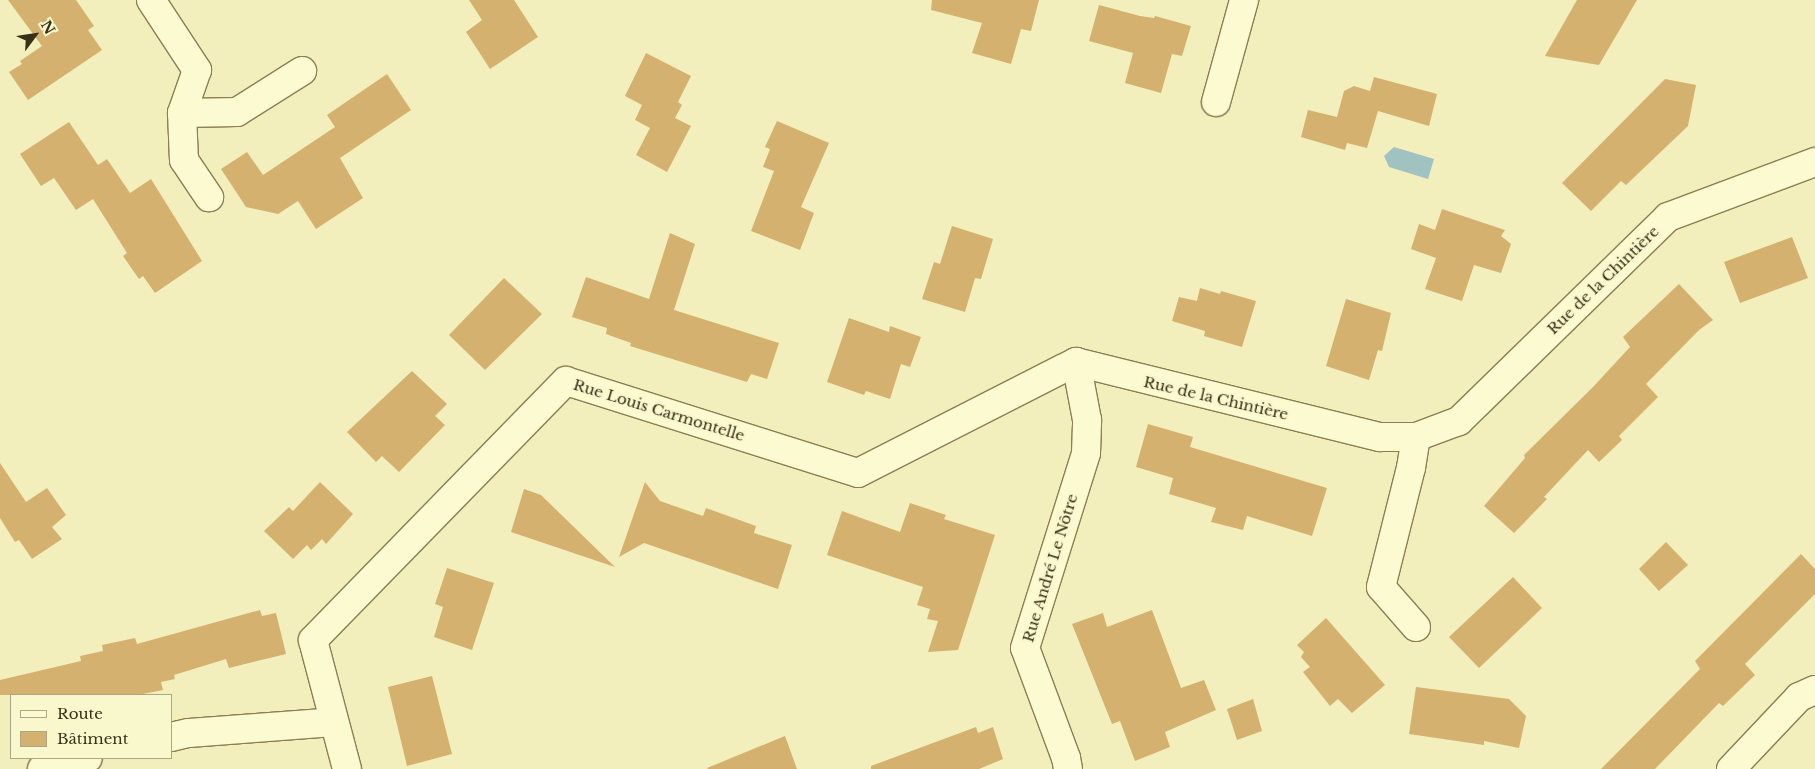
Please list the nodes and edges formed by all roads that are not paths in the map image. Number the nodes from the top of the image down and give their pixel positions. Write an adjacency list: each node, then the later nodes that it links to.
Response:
1 (151, 0): 5 (street)
2 (1244, 0): 4 (street)
3 (302, 71): 5 (street)
4 (1216, 102)
5 (182, 113): 7 (street)
6 (1815, 162): 9 (street, Rue de la Chintière)
7 (209, 197)
8 (1076, 362): 9 (street, Rue de la Chintière); 12 (street, Rue Louis Carmontelle); 17 (street, Rue André Le Nôtre)
9 (1416, 437): 10 (street)
10 (1416, 627)
11 (1815, 690): 18 (street)
12 (334, 722): 13 (street); 16 (street, Rue Louis Carmontelle)
13 (172, 737)
14 (84, 759): 15 (street)
15 (42, 769)
16 (346, 769)
17 (1068, 769)
18 (1731, 769)

